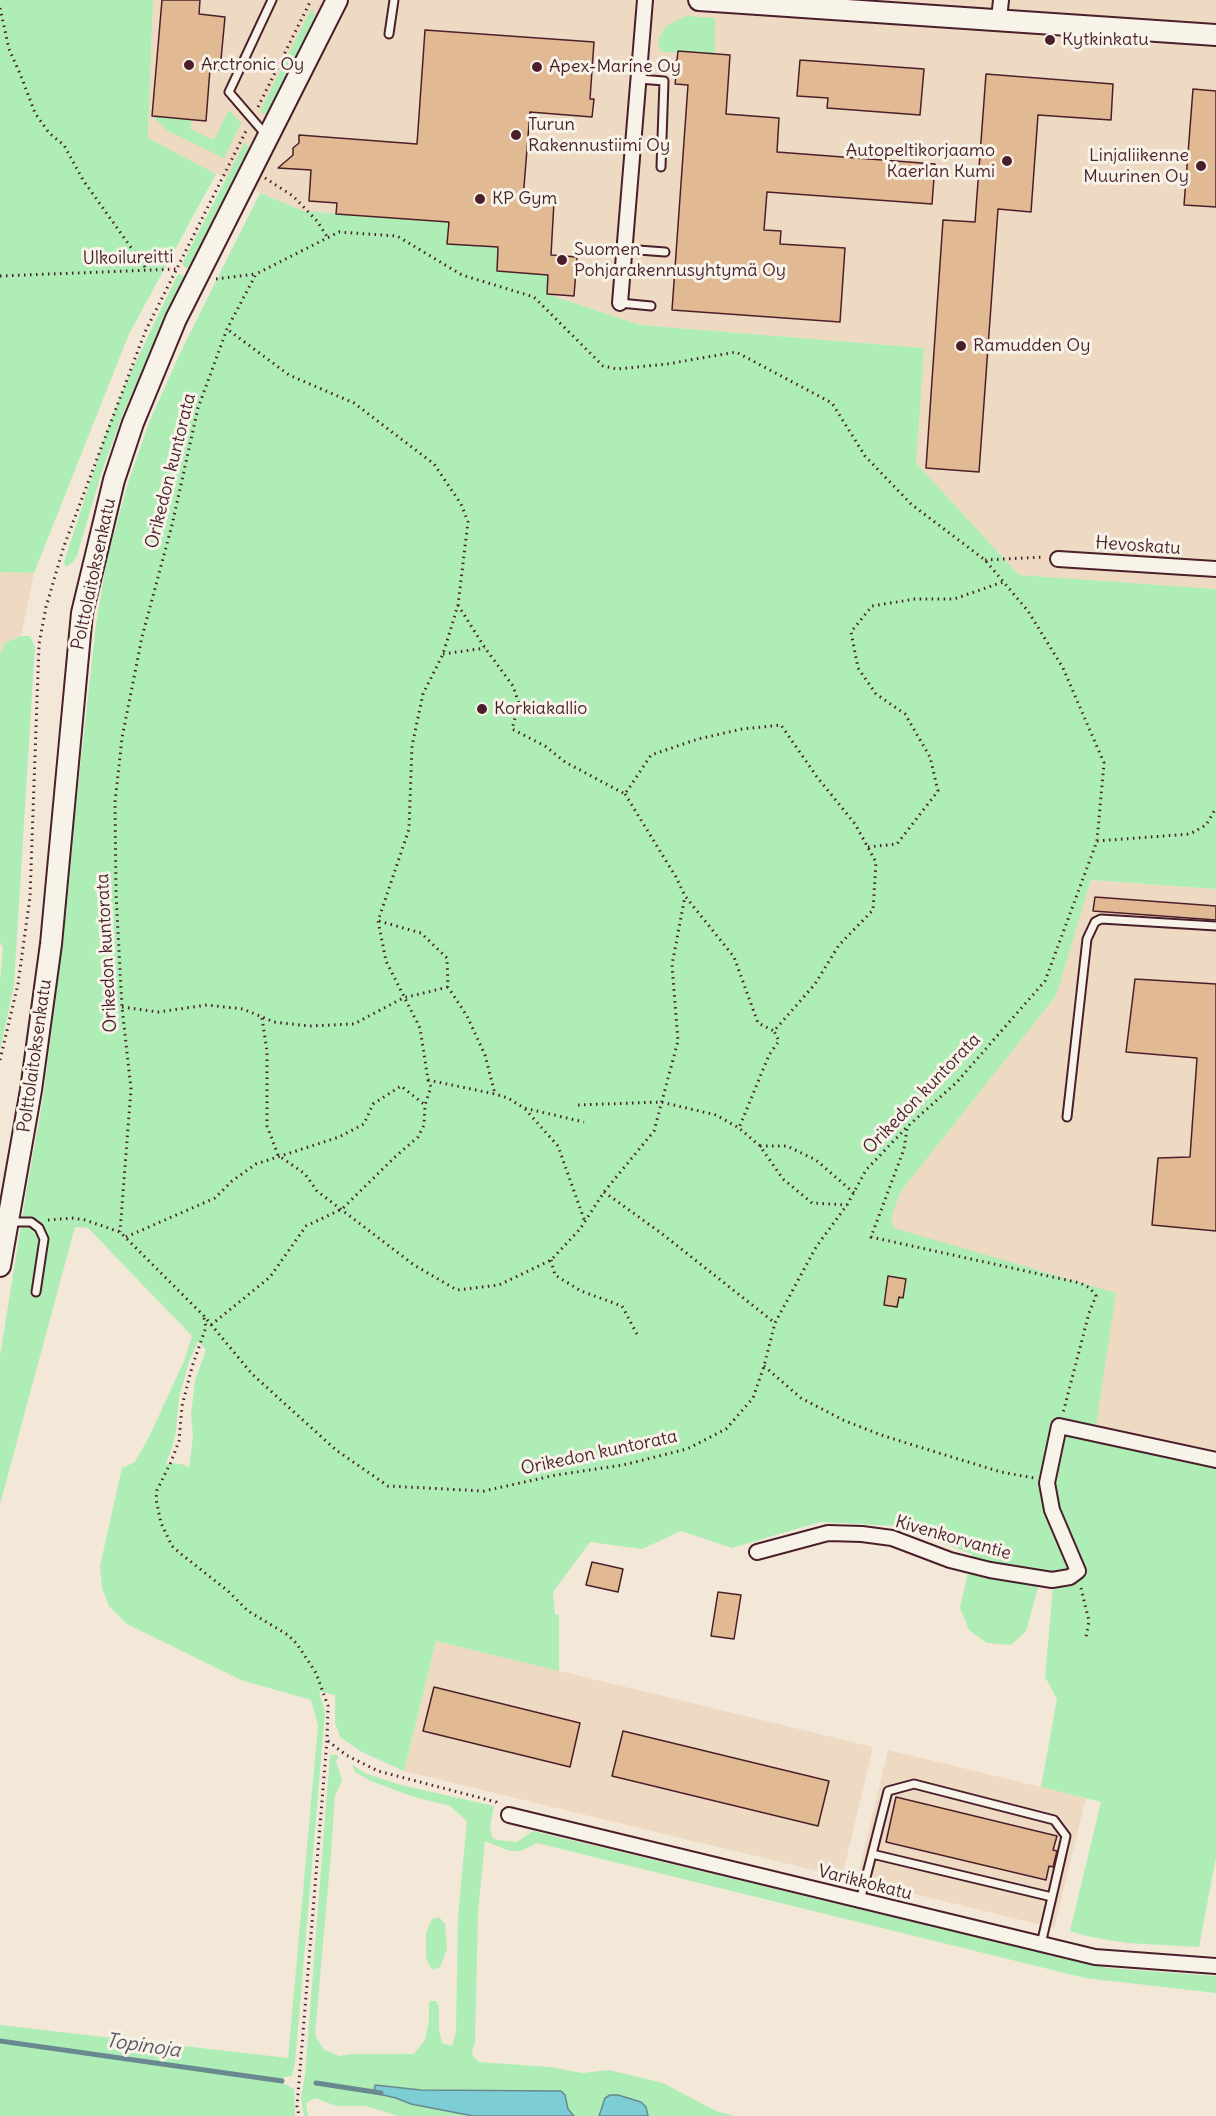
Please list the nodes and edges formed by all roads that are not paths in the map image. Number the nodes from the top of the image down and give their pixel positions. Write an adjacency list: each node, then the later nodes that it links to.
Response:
1 (272, 0): 11 (lane)
2 (394, 0): 8 (lane)
3 (645, 0): 10 (street)
4 (699, 0): 6 (street)
5 (334, 1): 11 (street, Polttolaitoksenkatu)
6 (766, 2): 7 (street)
7 (1000, 9): 9 (street)
8 (389, 34)
9 (1216, 34)
10 (639, 80): 12 (lane); 13 (street)
11 (268, 137): 21 (street, Polttolaitoksenkatu)
12 (661, 167)
13 (625, 249): 14 (lane); 15 (street)
14 (665, 252)
15 (620, 303): 16 (lane)
16 (651, 306)
17 (1058, 558): 18 (street, Hevoskatu)
18 (1216, 569)
19 (1216, 926): 20 (lane)
20 (1067, 1117)
21 (9, 1222): 22 (street, Polttolaitoksenkatu); 23 (lane)
22 (0, 1266)
23 (36, 1292)
24 (1216, 1460): 25 (street, Kivenkorvantie)
25 (757, 1552)
26 (509, 1815): 29 (street, Varikkokatu)
27 (872, 1854): 28 (lane); 28 (lane); 29 (lane)
28 (1052, 1897): 30 (lane)
29 (860, 1900): 30 (street, Varikkokatu)
30 (1041, 1944): 31 (street, Varikkokatu)
31 (1216, 1966)

